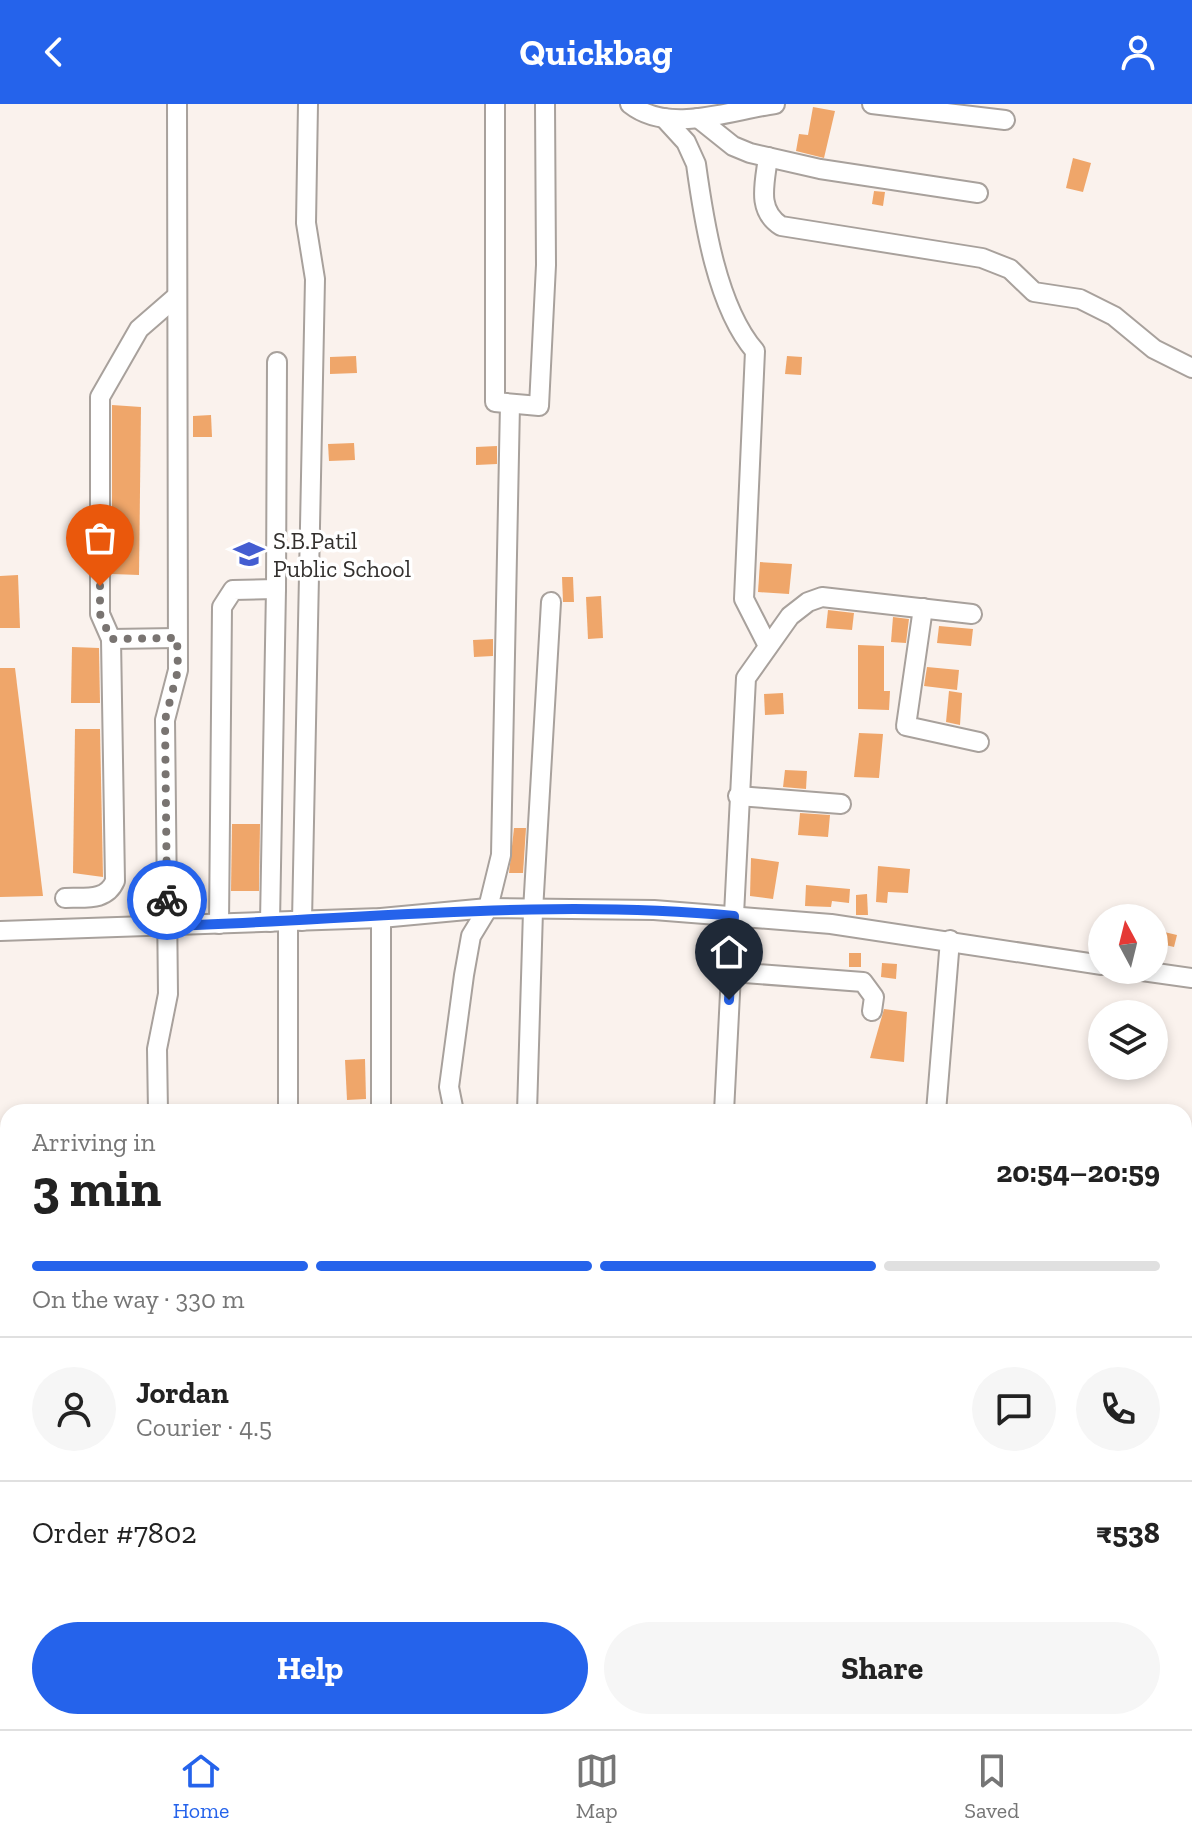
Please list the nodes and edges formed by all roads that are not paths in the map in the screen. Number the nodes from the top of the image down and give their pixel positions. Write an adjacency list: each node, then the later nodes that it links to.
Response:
1 (177, 104): 13 (street)
2 (308, 104): 32 (street)
3 (495, 104): 16 (street)
4 (545, 104): 16 (street)
5 (630, 104): 8 (street)
6 (775, 104): 9 (street)
7 (872, 104): 10 (street)
8 (664, 118): 9 (street); 23 (street)
9 (698, 118): 11 (street)
10 (1005, 120)
11 (768, 157): 12 (street); 15 (street)
12 (978, 193)
13 (177, 296): 21 (street); 22 (street)
14 (277, 362): 17 (street)
15 (1192, 368)
16 (510, 404): 28 (street)
17 (276, 589): 32 (street); 33 (street)
18 (551, 602): 29 (street)
19 (923, 608): 20 (street); 23 (street); 24 (street)
20 (972, 614)
21 (177, 638): 22 (street); 34 (street)
22 (111, 639): 27 (street)
23 (768, 646): 25 (street)
24 (979, 742)
25 (738, 796): 26 (street); 30 (street)
26 (841, 804)
27 (65, 898)
28 (488, 908): 29 (street); 31 (street); 45 (street)
29 (533, 911): 30 (street); 46 (street)
30 (734, 916): 36 (street); 38 (street)
31 (381, 918): 32 (street); 44 (street)
32 (287, 922): 33 (street); 43 (street)
33 (219, 924): 34 (street)
34 (168, 926): 35 (street); 42 (street)
35 (0, 931)
36 (950, 940): 37 (street); 48 (street)
37 (1088, 963)
38 (731, 972): 41 (street); 47 (street)
39 (1168, 975): 40 (street)
40 (1192, 978)
41 (872, 1011)
42 (158, 1104)
43 (288, 1104)
44 (381, 1104)
45 (452, 1104)
46 (527, 1104)
47 (724, 1104)
48 (937, 1104)

